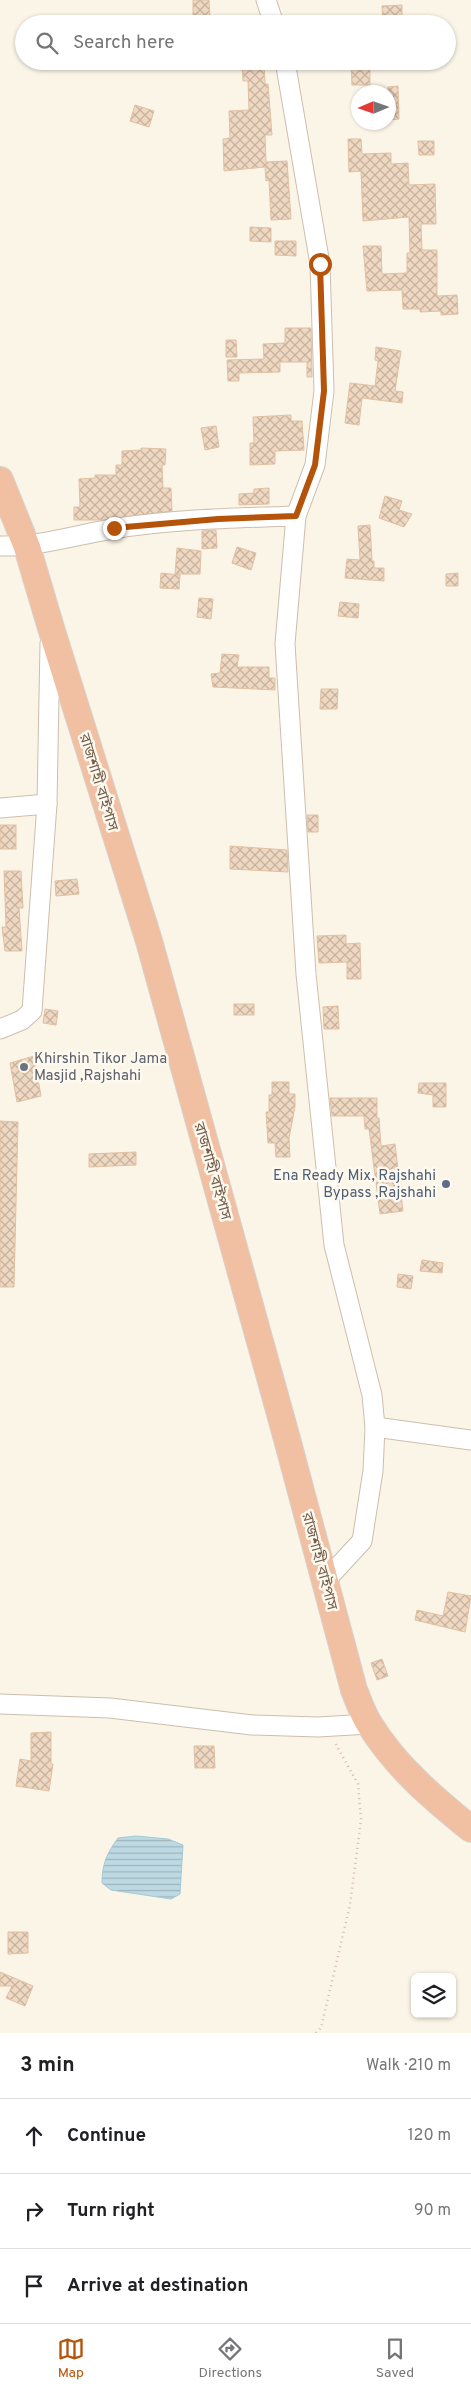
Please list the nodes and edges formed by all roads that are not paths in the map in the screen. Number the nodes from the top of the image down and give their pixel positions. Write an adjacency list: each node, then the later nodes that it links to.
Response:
1 (266, 0): 2 (street)
2 (271, 15)
3 (287, 70): 5 (street)
4 (0, 480): 7 (highway, রাজশাহী বাইপাস)
5 (296, 516): 7 (street); 12 (street)
6 (0, 546): 7 (street)
7 (28, 547): 8 (highway, রাজশাহী বাইপাস)
8 (51, 628): 9 (street); 14 (highway, রাজশাহী বাইপাস)
9 (47, 804): 10 (street); 11 (street)
10 (0, 808)
11 (0, 1029)
12 (375, 1427): 13 (street); 14 (street)
13 (471, 1440)
14 (325, 1581): 16 (highway, রাজশাহী বাইপাস)
15 (0, 1704): 16 (street)
16 (368, 1724): 17 (highway, রাজশাহী বাইপাস)
17 (435, 1799): 18 (street); 19 (highway, রাজশাহী বাইপাস)
18 (471, 1810)
19 (471, 1829)

